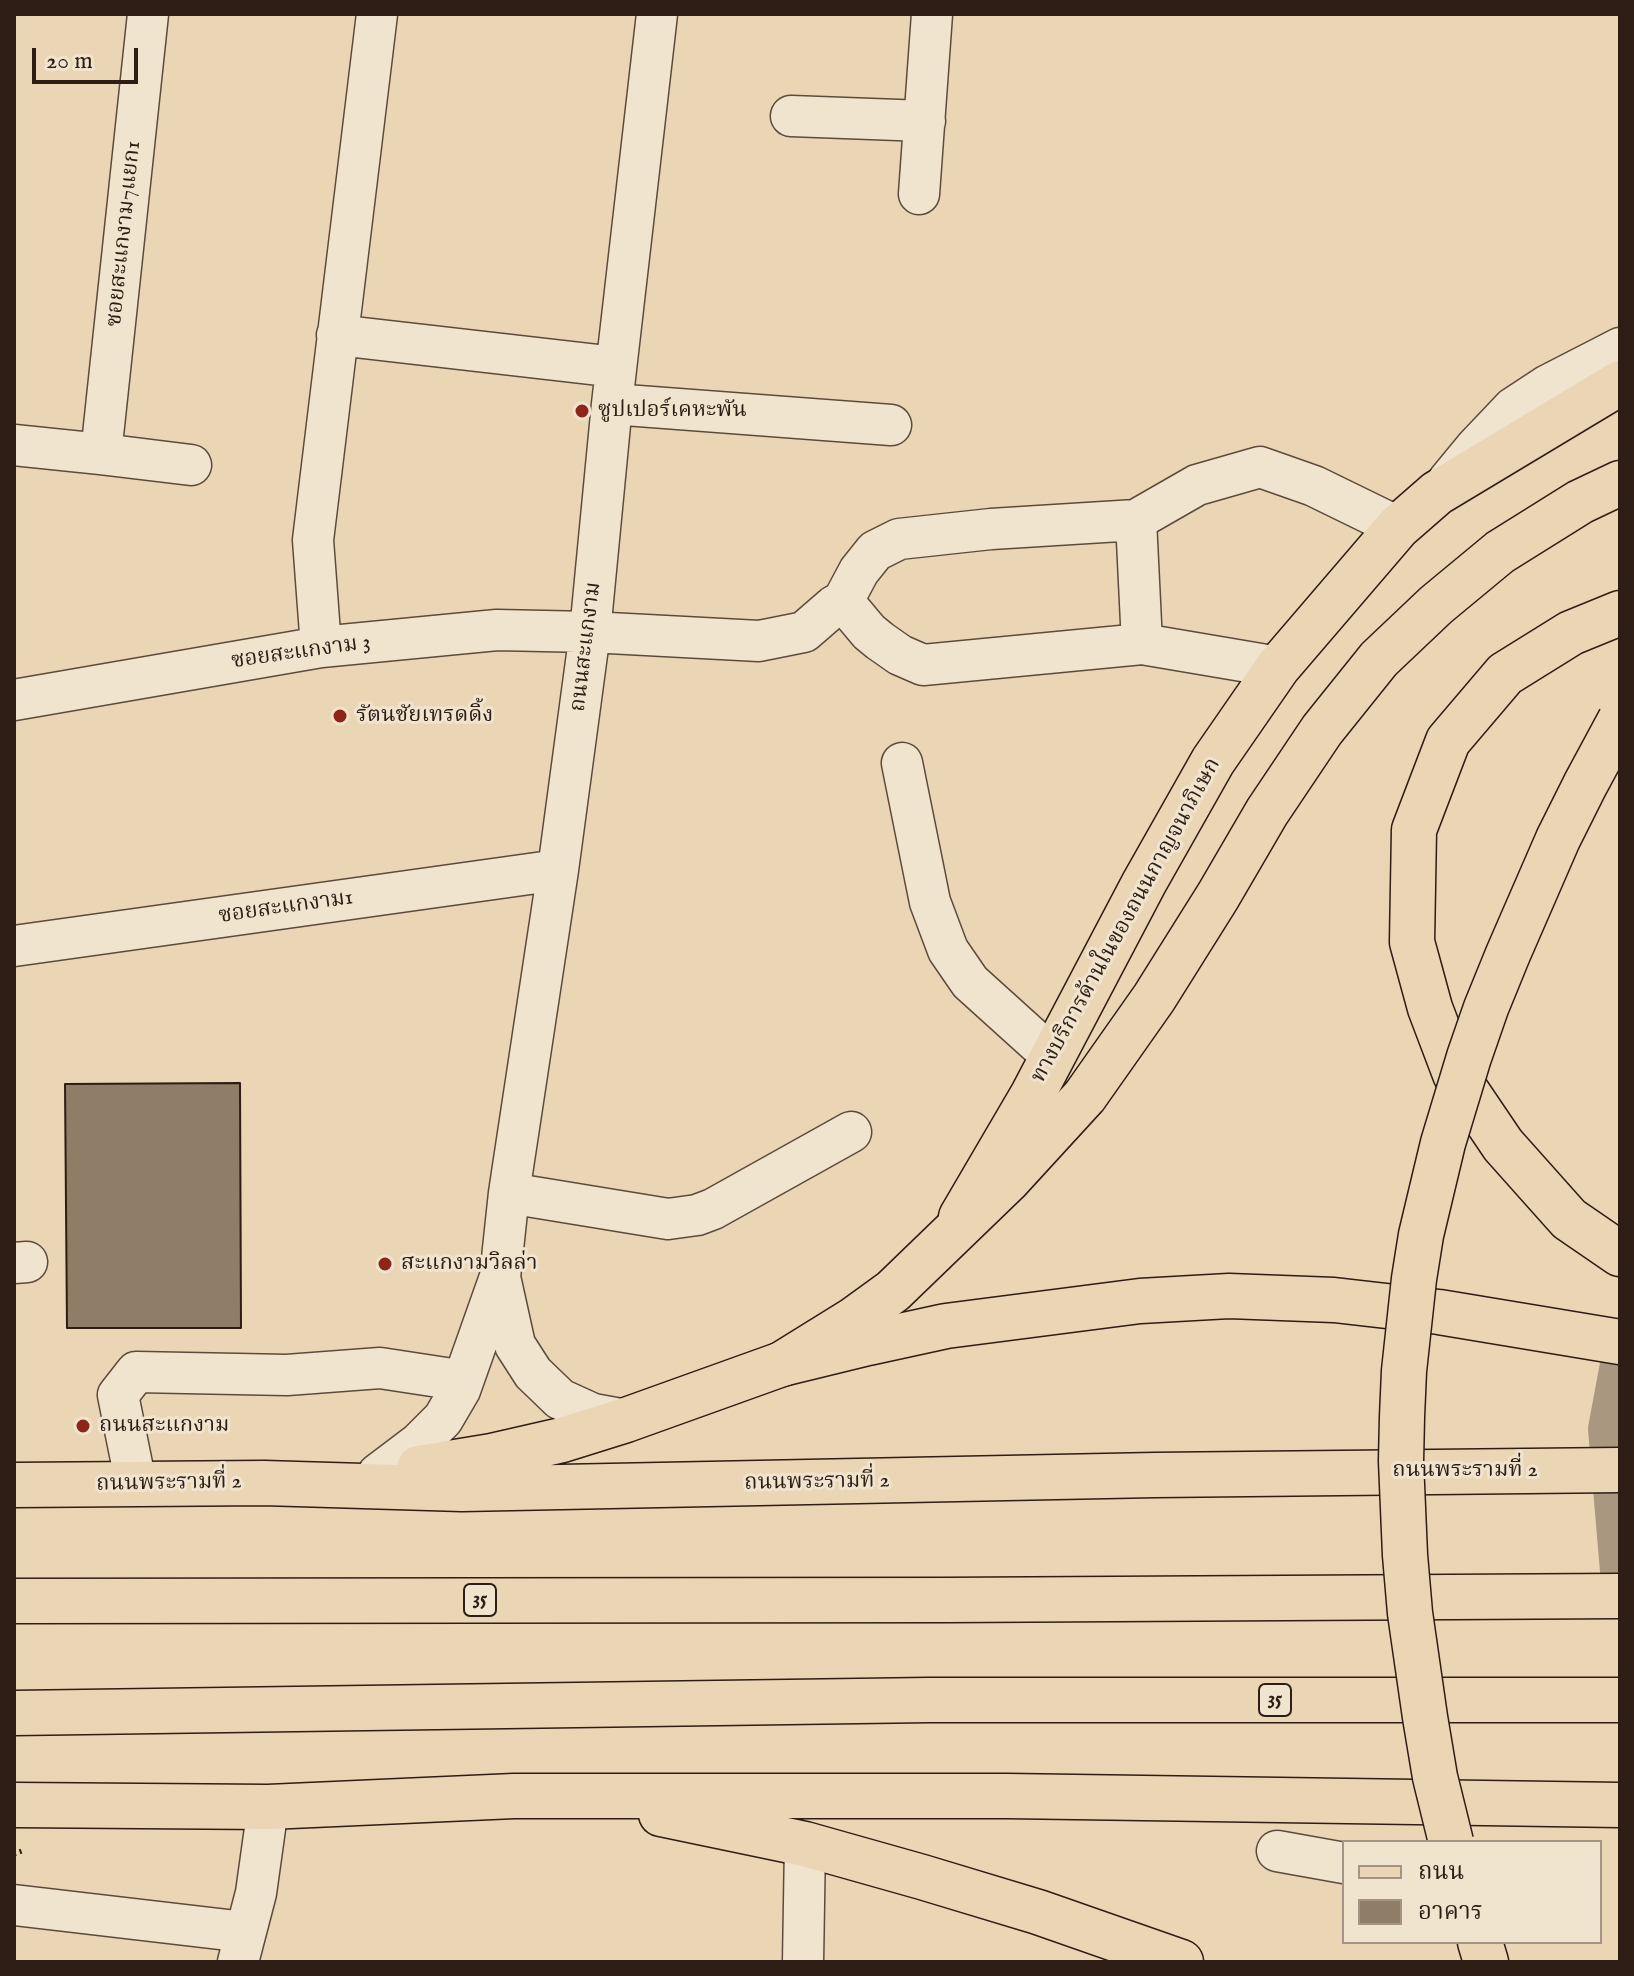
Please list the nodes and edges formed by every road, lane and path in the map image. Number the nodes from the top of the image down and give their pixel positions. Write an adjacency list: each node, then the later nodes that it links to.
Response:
1 (148, 14): 14 (street, ซอยสะแกงาม7แยก1)
2 (377, 14): 8 (street)
3 (657, 14): 11 (street, ถนนสะแกงาม)
4 (932, 14): 6 (street)
5 (791, 116): 6 (street)
6 (925, 121): 7 (street)
7 (919, 194)
8 (337, 335): 11 (street); 24 (street)
9 (1620, 348): 17 (street)
10 (1620, 383): 17 (main road, ทางบริการด้านในของถนนกาญจนาภิเษก)
11 (614, 386): 12 (street); 22 (street, ถนนสะแกงาม)
12 (891, 425)
13 (14, 445): 14 (street)
14 (101, 454): 15 (street)
15 (191, 465)
16 (1620, 483): 34 (main road)
17 (1437, 493): 19 (main road, ทางบริการด้านในของถนนกาญจนาภิเษก)
18 (1136, 520): 19 (street); 20 (street); 23 (street)
19 (1398, 527): 25 (main road, ทางบริการด้านในของถนนกาญจนาภิเษก)
20 (843, 601): 22 (street, ซอยสะแกงาม 3); 23 (street)
21 (1620, 613): 35 (main road)
22 (590, 632): 24 (street, ซอยสะแกงาม 3); 29 (street, ถนนสะแกงาม)
23 (1142, 644): 25 (street)
24 (321, 647): 26 (street, ซอยสะแกงาม 3)
25 (1278, 667): 31 (main road, ทางบริการด้านในของถนนกาญจนาภิเษก)
26 (14, 700)
27 (1620, 720): 54 (main road, bridge)
28 (902, 763): 31 (street)
29 (558, 870): 30 (street, ซอยสะแกงาม1); 33 (street, ถนนสะแกงาม)
30 (14, 946)
31 (1053, 1057): 34 (main road, ทางบริการด้านในของถนนกาญจนาภิเษก)
32 (851, 1132): 33 (street)
33 (509, 1193): 36 (street, ถนนสะแกงาม)
34 (950, 1237): 38 (main road)
35 (1620, 1254)
36 (500, 1277): 40 (street, ถนนสะแกงาม); 42 (street, ถนนสะแกงาม)
37 (1620, 1342): 38 (main road)
38 (782, 1364): 40 (main road)
39 (452, 1379): 44 (street)
40 (626, 1420): 42 (main road)
41 (1620, 1470): 43 (main road, ถนนพระรามที่ 2)
42 (378, 1474): 43 (main road)
43 (264, 1483): 44 (main road, ถนนพระรามที่ 2)
44 (136, 1484): 45 (main road, ถนนพระรามที่ 2)
45 (14, 1485)
46 (1620, 1596): 47 (main road, 35)
47 (14, 1601)
48 (1620, 1700): 49 (main road, 35)
49 (14, 1713)
50 (576, 1796): 52 (main road); 53 (main road); 55 (main road)
51 (14, 1805): 53 (main road)
52 (1620, 1805)
53 (268, 1807): 61 (street)
54 (1451, 1840)
55 (805, 1844): 62 (street); 63 (main road)
56 (22, 1851): 58 (path)
57 (1277, 1851): 59 (street)
58 (14, 1854)
59 (1342, 1863)
60 (14, 1905): 61 (street)
61 (241, 1947)
62 (803, 1962)
63 (1181, 1962)

